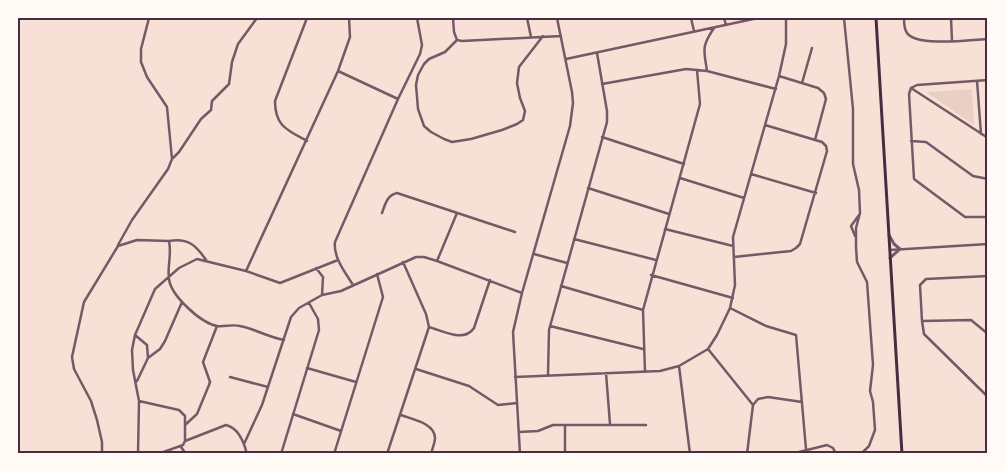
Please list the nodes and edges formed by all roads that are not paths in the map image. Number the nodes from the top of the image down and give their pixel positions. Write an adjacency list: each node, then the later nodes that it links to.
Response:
1 (149, 18): 48 (street)
2 (257, 18): 48 (street)
3 (308, 18): 47 (street)
4 (349, 18): 32 (street)
5 (417, 18): 40 (street)
6 (453, 18): 25 (street)
7 (527, 18): 23 (street)
8 (557, 18): 22 (street)
9 (691, 18): 20 (street)
10 (724, 18): 18 (street)
11 (758, 18): 18 (street)
12 (786, 18): 33 (street)
13 (844, 18): 149 (street)
14 (872, 18): 17 (main road)
15 (904, 18): 26 (street)
16 (951, 18): 26 (street)
17 (876, 20): 62 (main road)
18 (726, 25): 19 (street)
19 (714, 27): 20 (street); 31 (street)
20 (694, 32): 28 (street)
21 (543, 36): 22 (street); 23 (street); 25 (street)
22 (561, 36): 29 (street)
23 (531, 37): 25 (street)
24 (988, 39): 26 (street)
25 (457, 40)
26 (952, 41)
27 (812, 48): 36 (street)
28 (597, 53): 29 (street); 37 (street)
29 (566, 59): 70 (street)
30 (697, 70): 31 (street); 37 (street); 49 (street)
31 (707, 71): 39 (street)
32 (338, 72): 40 (street); 47 (street)
33 (780, 76): 36 (street); 39 (street)
34 (988, 80): 35 (street)
35 (977, 81): 38 (street); 42 (street)
36 (802, 83): 45 (street)
37 (602, 84): 43 (street)
38 (911, 88): 42 (street); 46 (street)
39 (776, 89): 41 (street)
40 (398, 99): 73 (street)
41 (765, 125): 45 (street); 50 (street)
42 (981, 134): 44 (street)
43 (602, 137): 49 (street); 53 (street)
44 (988, 138)
45 (815, 140): 54 (street)
46 (911, 140): 52 (street); 59 (street)
47 (307, 141): 80 (street)
48 (172, 159): 66 (street)
49 (684, 164): 51 (street)
50 (751, 174): 54 (street); 55 (street)
51 (680, 178): 55 (street); 58 (street)
52 (988, 179)
53 (588, 188): 58 (street); 63 (street)
54 (816, 193): 71 (street)
55 (744, 198): 67 (street)
56 (457, 213): 57 (street); 61 (street); 76 (street)
57 (382, 214)
58 (669, 214): 60 (street)
59 (988, 217)
60 (665, 229): 67 (street); 74 (street)
61 (515, 232)
62 (889, 235): 68 (street); 69 (main road)
63 (574, 239): 74 (street); 78 (street)
64 (168, 241): 66 (street); 75 (street); 83 (street)
65 (988, 244): 68 (street)
66 (118, 246): 134 (street)
67 (733, 246): 71 (street)
68 (900, 249): 69 (street); 72 (street)
69 (890, 250): 72 (main road)
70 (534, 254): 78 (street); 88 (street)
71 (734, 257): 90 (street)
72 (890, 258): 133 (main road)
73 (338, 260): 79 (street); 86 (street)
74 (656, 260): 82 (street)
75 (206, 261): 80 (street); 83 (street)
76 (437, 261): 77 (street); 85 (street)
77 (403, 262): 81 (street); 98 (street)
78 (567, 264): 87 (street)
79 (316, 268): 80 (street); 89 (street)
80 (246, 271)
81 (378, 274): 86 (street); 114 (street)
82 (652, 275): 90 (street); 94 (street)
83 (169, 276): 91 (street); 100 (street)
84 (988, 276): 95 (street)
85 (490, 280): 88 (street); 98 (street)
86 (353, 285): 89 (street)
87 (561, 286): 94 (street); 97 (street)
88 (522, 292): 112 (street)
89 (322, 295): 92 (street)
90 (733, 298): 93 (street)
91 (182, 302): 96 (street); 104 (street)
92 (309, 302): 101 (street); 106 (street)
93 (730, 308): 103 (street); 119 (street)
94 (643, 310): 102 (street)
95 (922, 321): 99 (street); 116 (street)
96 (217, 326): 101 (street); 124 (street)
97 (550, 326): 102 (street); 110 (street)
98 (428, 327): 107 (street)
99 (988, 334)
100 (135, 335): 104 (street); 113 (street)
101 (284, 340): 115 (street)
102 (644, 349): 108 (street)
103 (708, 349): 105 (street); 120 (street)
104 (148, 358): 113 (street)
105 (679, 366): 108 (street); 145 (street)
106 (307, 368): 114 (street); 121 (street)
107 (416, 369): 118 (street); 122 (street)
108 (644, 372): 109 (street)
109 (606, 373): 110 (street); 123 (street)
110 (548, 375): 112 (street)
111 (230, 377): 115 (street)
112 (515, 377): 118 (street)
113 (136, 381): 117 (street)
114 (356, 382): 127 (street)
115 (268, 387): 130 (street)
116 (988, 397)
117 (140, 401): 124 (street); 135 (street)
118 (517, 402): 128 (street)
119 (802, 402): 120 (street); 132 (street)
120 (753, 405): 146 (street)
121 (293, 414): 127 (street); 139 (street)
122 (401, 415): 141 (street); 142 (street)
123 (610, 424): 125 (street); 126 (street)
124 (185, 425): 129 (street)
125 (646, 425)
126 (565, 426): 128 (street); 144 (street)
127 (341, 431): 140 (street)
128 (519, 432): 143 (street)
129 (185, 441): 130 (street); 131 (street)
130 (244, 444): 138 (street)
131 (181, 447): 136 (street); 137 (street)
132 (806, 449): 147 (street); 148 (street)
133 (902, 453)
134 (102, 454)
135 (138, 454)
136 (158, 454)
137 (186, 454)
138 (247, 454)
139 (281, 454)
140 (334, 454)
141 (387, 454)
142 (431, 454)
143 (520, 454)
144 (565, 454)
145 (690, 454)
146 (747, 454)
147 (791, 454)
148 (836, 454)
149 (861, 454)

